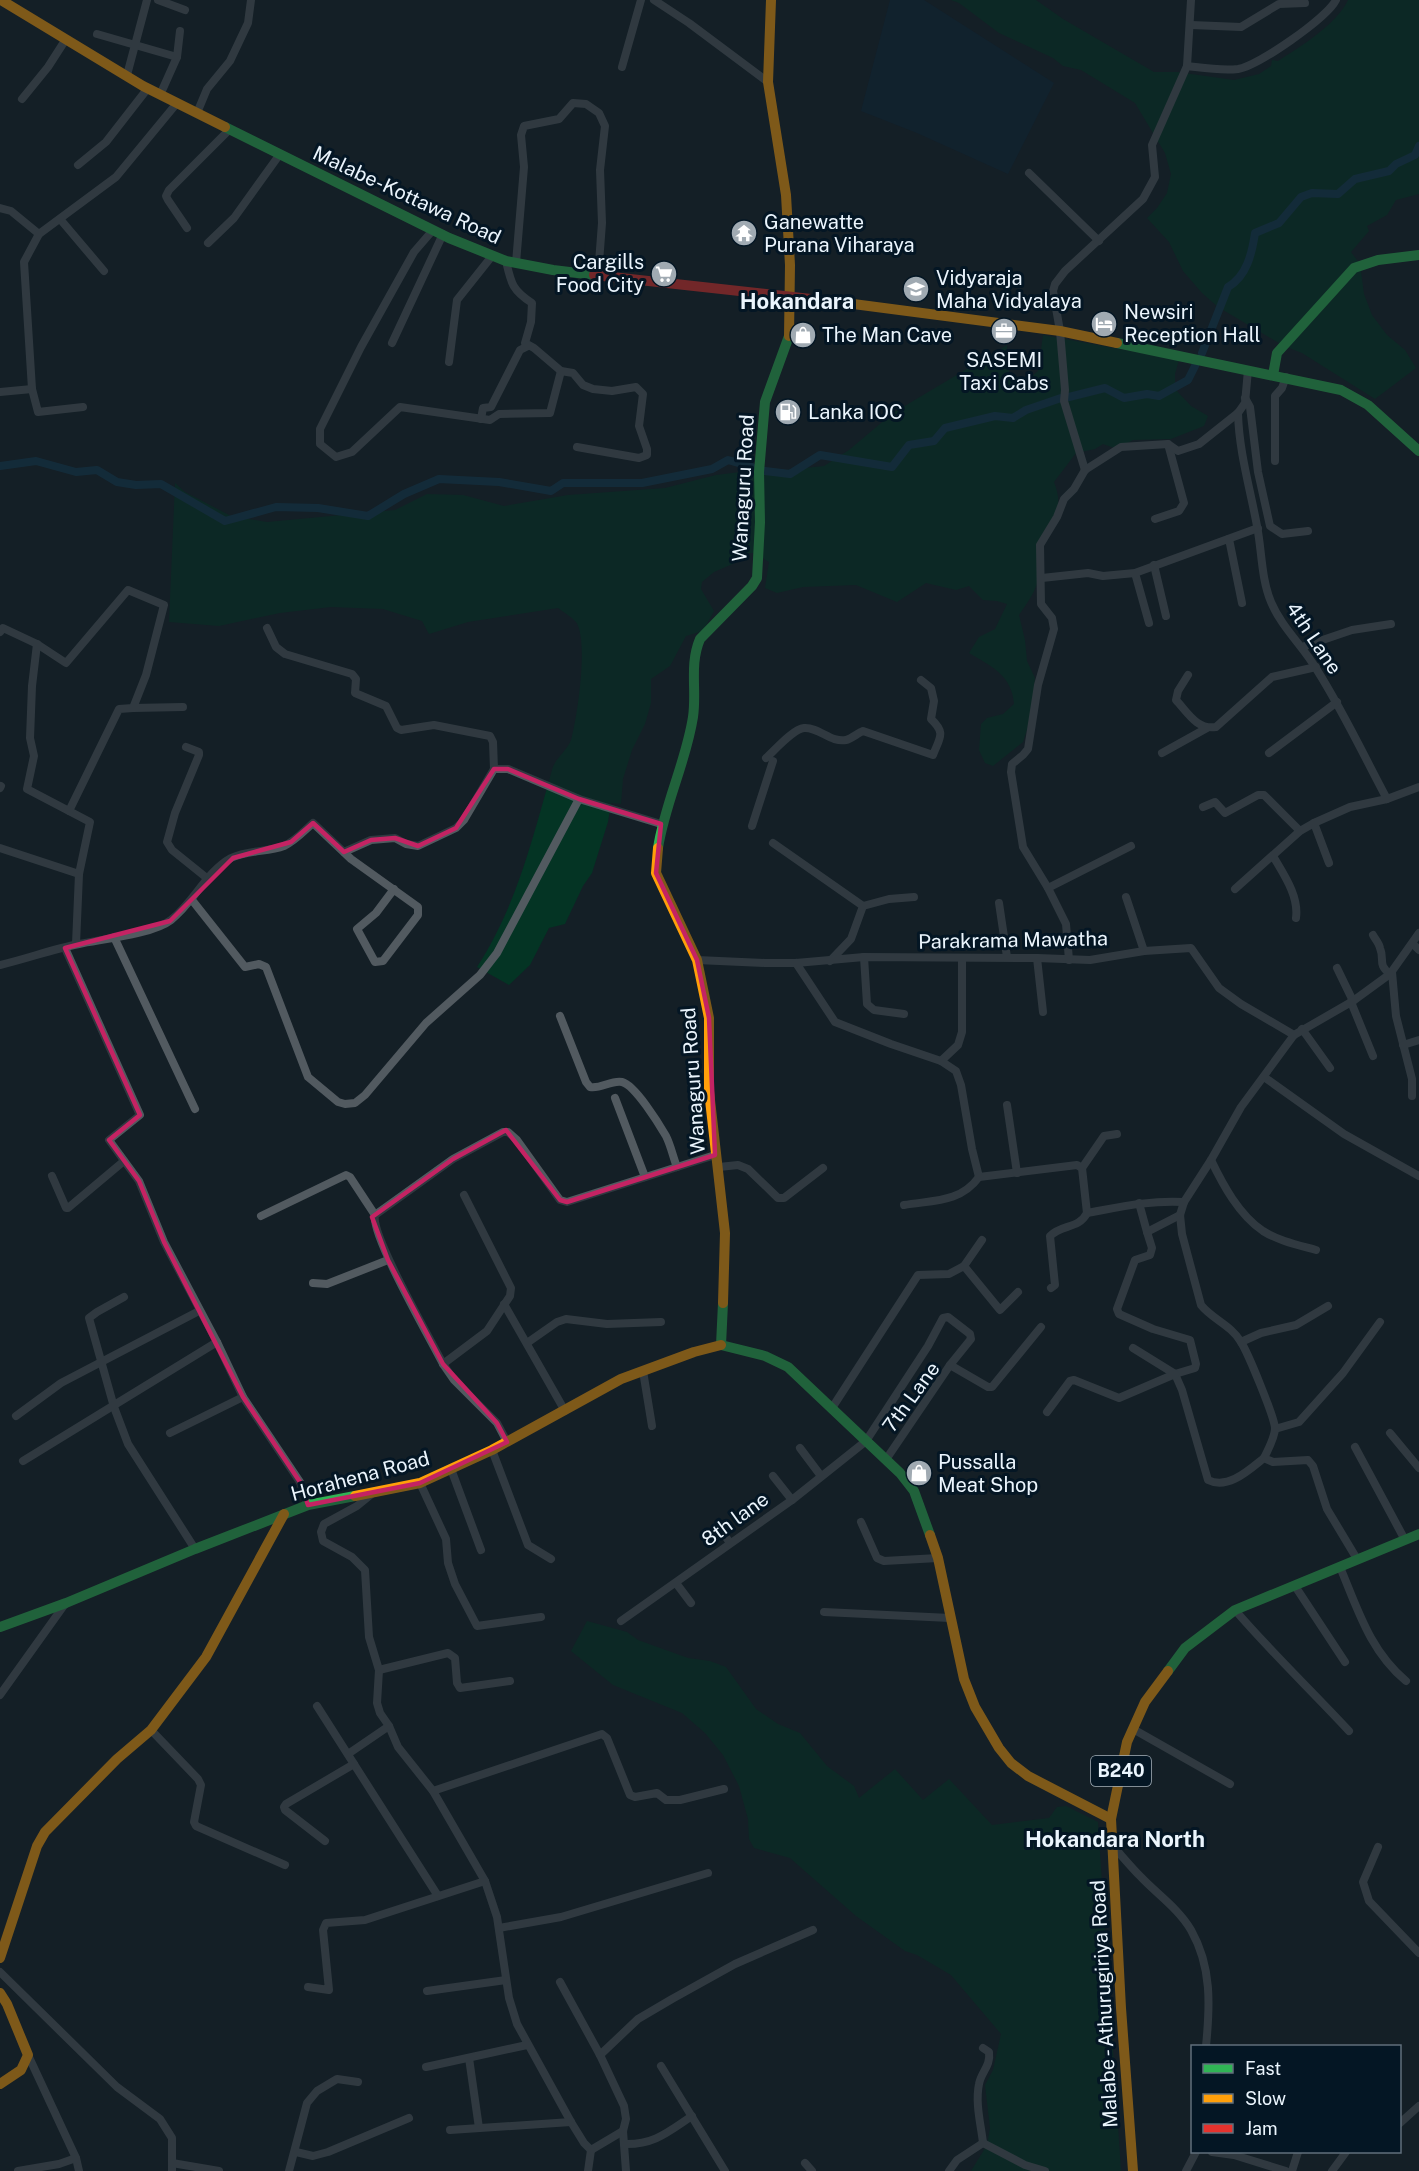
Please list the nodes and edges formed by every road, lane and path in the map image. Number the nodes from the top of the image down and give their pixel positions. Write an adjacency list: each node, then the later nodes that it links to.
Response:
1 (1, 0): 15 (street, Malabe-Kottawa Road)
2 (147, 0): 16 (street)
3 (158, 0): 11 (street)
4 (251, 0): 26 (street)
5 (641, 0): 19 (street)
6 (654, 0): 21 (street)
7 (771, 0): 21 (street, Wanaguru Road)
8 (1191, 0): 12 (street)
9 (1336, 0): 18 (street)
10 (1305, 3): 12 (street)
11 (185, 10)
12 (1191, 25): 18 (street)
13 (180, 31): 17 (street)
14 (97, 34): 16 (street)
15 (66, 39): 20 (street, Malabe-Kottawa Road); 24 (street)
16 (135, 44): 17 (street); 20 (street)
17 (177, 57): 23 (street)
18 (1187, 66): 36 (street)
19 (622, 67)
20 (127, 75): 22 (street, Malabe-Kottawa Road)
21 (768, 82): 43 (street, Wanaguru Road)
22 (148, 88): 23 (street, Malabe-Kottawa Road); 29 (street)
23 (160, 95): 25 (street, Malabe-Kottawa Road)
24 (22, 99)
25 (177, 103): 26 (street, Malabe-Kottawa Road); 32 (street)
26 (197, 113): 27 (street, Malabe-Kottawa Road)
27 (230, 129): 28 (street, Malabe-Kottawa Road); 33 (street)
28 (280, 154): 34 (street, Malabe-Kottawa Road); 37 (street)
29 (78, 165)
30 (1029, 173): 36 (street)
31 (0, 208): 35 (street)
32 (60, 219): 35 (street); 41 (street)
33 (187, 228)
34 (438, 232): 39 (street, Malabe-Kottawa Road); 45 (street); 57 (street)
35 (39, 234): 52 (street)
36 (1099, 241): 44 (street)
37 (208, 243)
38 (1419, 255): 50 (street)
39 (492, 256): 40 (street, Malabe-Kottawa Road); 47 (street)
40 (511, 262): 42 (street, Malabe-Kottawa Road); 42 (street); 46 (street)
41 (104, 271)
42 (598, 276): 43 (street, Malabe-Kottawa Road)
43 (790, 296): 44 (street, Malabe-Kottawa Road); 95 (street, Wanaguru Road)
44 (1060, 331): 48 (street, Malabe-Kottawa Road); 62 (street)
45 (392, 343)
46 (528, 346): 49 (street); 57 (street)
47 (449, 362)
48 (1248, 370): 50 (street, Malabe-Kottawa Road); 54 (street)
49 (561, 371): 57 (street); 59 (street)
50 (1273, 375): 51 (street, Malabe-Kottawa Road)
51 (1287, 377): 60 (street, Malabe-Kottawa Road); 61 (street)
52 (32, 389): 53 (street); 55 (street)
53 (0, 392)
54 (1245, 398): 56 (street); 65 (street)
55 (83, 407)
56 (1238, 413): 58 (street); 64 (street, 4th Lane)
57 (481, 419)
58 (1168, 444): 62 (street); 63 (street)
59 (577, 447)
60 (1419, 451)
61 (1275, 461)
62 (1085, 470): 69 (street)
63 (1155, 519)
64 (1258, 528): 66 (street); 77 (street, 4th Lane)
65 (1308, 531)
66 (1229, 539): 67 (street); 70 (street)
67 (1154, 565): 68 (street); 71 (street)
68 (1135, 573): 69 (street); 72 (street)
69 (1042, 578): 106 (street)
70 (1242, 603)
71 (1166, 616)
72 (1149, 623)
73 (1391, 624): 77 (street)
74 (267, 628): 88 (street)
75 (1, 629): 76 (street)
76 (37, 644): 82 (street); 93 (street)
77 (1302, 647): 78 (street, 4th Lane)
78 (1316, 667): 81 (street, 4th Lane); 84 (street)
79 (1188, 675): 84 (street)
80 (921, 680): 96 (street)
81 (1337, 702): 87 (street); 91 (street, 4th Lane)
82 (133, 708): 83 (street); 93 (street)
83 (183, 708)
84 (1207, 728): 86 (street)
85 (186, 747): 105 (street)
86 (1162, 753)
87 (1269, 753)
88 (494, 769): 90 (street); 101 (street)
89 (1419, 788): 91 (street)
90 (579, 799): 95 (street); 111 (street)
91 (1387, 799): 94 (street)
92 (1203, 807): 97 (street)
93 (69, 811): 104 (street)
94 (1314, 823): 97 (street); 103 (street)
95 (661, 824): 127 (street, Wanaguru Road)
96 (752, 826)
97 (1300, 831): 102 (street)
98 (772, 843): 113 (street)
99 (1131, 846): 106 (street)
100 (0, 848): 104 (street)
101 (344, 852): 105 (street); 107 (street)
102 (1273, 856): 108 (street); 114 (street)
103 (1329, 863)
104 (79, 874): 118 (street)
105 (207, 879): 111 (street)
106 (1048, 888): 128 (street)
107 (394, 889): 107 (street)
108 (1235, 889)
109 (914, 897): 113 (street)
110 (1126, 897): 122 (street)
111 (192, 900): 117 (street)
112 (999, 903): 124 (street)
113 (863, 906): 129 (street)
114 (1296, 918)
115 (1419, 933): 119 (street)
116 (1373, 935): 133 (street)
117 (114, 937): 118 (street); 149 (street)
118 (76, 944): 120 (street)
119 (1413, 944): 121 (street); 133 (street)
120 (64, 948): 131 (street); 153 (street)
121 (1419, 950)
122 (1144, 951): 128 (street, Parakrama Mawatha); 139 (street, Parakrama Mawatha)
123 (864, 957): 125 (street, Parakrama Mawatha); 129 (street, Parakrama Mawatha); 136 (street)
124 (1007, 957): 125 (street, Parakrama Mawatha); 126 (street, Parakrama Mawatha)
125 (962, 958): 143 (street)
126 (1037, 958): 128 (street, Parakrama Mawatha); 135 (street)
127 (697, 960): 130 (street, Parakrama Mawatha); 151 (street, Wanaguru Road)
128 (1069, 960)
129 (830, 961): 130 (street, Parakrama Mawatha)
130 (796, 963): 143 (street)
131 (0, 965)
132 (1337, 968): 134 (street)
133 (1391, 973): 134 (street); 141 (street)
134 (1352, 1001): 138 (street); 142 (street)
135 (1043, 1012)
136 (904, 1014)
137 (560, 1016): 154 (street)
138 (1302, 1029): 139 (street); 144 (street)
139 (1294, 1035): 145 (street)
140 (1419, 1040): 141 (street)
141 (1403, 1045): 146 (street)
142 (1373, 1056)
143 (941, 1061): 162 (street)
144 (1330, 1068)
145 (1264, 1077): 152 (street); 160 (street)
146 (1412, 1096)
147 (615, 1098): 161 (street)
148 (1007, 1105): 158 (street)
149 (195, 1109)
150 (1117, 1134): 157 (street)
151 (716, 1155): 154 (street); 155 (street, Wanaguru Road)
152 (1211, 1160): 164 (street); 173 (street)
153 (124, 1161): 159 (street); 182 (street)
154 (677, 1167): 161 (street)
155 (719, 1167): 156 (street); 189 (street, Wanaguru Road)
156 (823, 1168)
157 (1082, 1168): 158 (street); 167 (street)
158 (1017, 1173): 162 (street)
159 (52, 1176)
160 (1419, 1176)
161 (645, 1177): 168 (street)
162 (979, 1177): 166 (street)
163 (464, 1195): 180 (street)
164 (1184, 1202): 165 (street); 169 (street)
165 (1139, 1203): 167 (street); 171 (street)
166 (904, 1204)
167 (1087, 1213): 177 (street)
168 (375, 1215): 170 (street); 174 (street)
169 (1180, 1215): 171 (street); 187 (street)
170 (261, 1216)
171 (1147, 1232): 195 (street)
172 (982, 1240): 175 (street)
173 (1316, 1250)
174 (388, 1260): 176 (street); 192 (street)
175 (964, 1266): 178 (street); 198 (street)
176 (313, 1283)
177 (1051, 1288)
178 (1018, 1293)
179 (124, 1298): 191 (street)
180 (504, 1304): 188 (street); 192 (street)
181 (1328, 1306): 187 (street)
182 (200, 1311): 186 (street); 191 (street)
183 (661, 1322): 188 (street)
184 (1380, 1322): 203 (street)
185 (1041, 1327): 193 (street, 7th Lane)
186 (217, 1342): 196 (street); 197 (street)
187 (1241, 1342): 203 (street)
188 (527, 1343): 199 (street)
189 (721, 1345): 194 (street, Horahena Road); 198 (street)
190 (1133, 1348): 195 (street)
191 (102, 1363): 197 (street); 201 (street)
192 (443, 1364): 207 (street)
193 (950, 1365): 206 (street, 8th lane); 211 (street, 7th Lane)
194 (643, 1371): 199 (street, Horahena Road); 202 (street)
195 (1175, 1374): 200 (street); 212 (street)
196 (243, 1397): 204 (street); 221 (street)
197 (114, 1407): 213 (street); 227 (street)
198 (832, 1408): 206 (street)
199 (565, 1412): 207 (street, Horahena Road)
200 (1047, 1412)
201 (16, 1416)
202 (652, 1426)
203 (1275, 1429): 212 (street)
204 (170, 1433)
205 (1390, 1433): 214 (street)
206 (866, 1441): 211 (street); 217 (street, 8th lane)
207 (507, 1443): 210 (street, Horahena Road)
208 (800, 1448): 217 (street)
209 (1355, 1448): 225 (street)
210 (492, 1450): 215 (street, Horahena Road); 230 (street)
211 (887, 1458): 229 (street)
212 (1264, 1458): 231 (street)
213 (23, 1461)
214 (1419, 1468)
215 (451, 1469): 218 (street, Horahena Road); 228 (street)
216 (773, 1476): 220 (street)
217 (821, 1476): 220 (street, 8th lane)
218 (420, 1483): 219 (street, Horahena Road); 239 (street)
219 (375, 1491): 221 (street, Horahena Road); 244 (street)
220 (792, 1500): 226 (street, 8th lane)
221 (308, 1505): 222 (street, Horahena Road)
222 (284, 1514): 227 (street, Horahena Road); 251 (street)
223 (861, 1522): 229 (street)
224 (721, 1530): 226 (street)
225 (1415, 1537): 231 (street, Malabe - Athurugiriya Road / B240)
226 (730, 1543): 233 (street, 8th lane)
227 (195, 1549): 235 (street, Horahena Road)
228 (481, 1550)
229 (938, 1558): 240 (street)
230 (551, 1559)
231 (1357, 1559): 232 (street, Malabe - Athurugiriya Road / B240)
232 (1340, 1567): 234 (street, Malabe - Athurugiriya Road / B240); 246 (street)
233 (676, 1583): 236 (street); 241 (street, 8th lane)
234 (1294, 1586): 237 (street, Malabe - Athurugiriya Road / B240); 243 (street)
235 (66, 1603): 242 (street, Horahena Road); 247 (street)
236 (691, 1604)
237 (1235, 1610): 250 (street, Malabe - Athurugiriya Road / B240); 252 (street)
238 (824, 1612): 240 (street)
239 (541, 1617)
240 (950, 1618): 258 (street)
241 (621, 1621)
242 (0, 1627)
243 (1345, 1662)
244 (379, 1670): 245 (street); 249 (street)
245 (510, 1681)
246 (1407, 1682)
247 (0, 1695)
248 (317, 1706): 253 (street)
249 (389, 1726): 253 (street); 257 (street)
250 (1133, 1729): 255 (street); 258 (street, Malabe - Athurugiriya Road / B240)
251 (151, 1730): 262 (street); 269 (street)
252 (1349, 1731)
253 (348, 1754): 254 (street)
254 (354, 1764): 259 (street); 265 (street)
255 (1230, 1784)
256 (724, 1789): 257 (street)
257 (433, 1791): 264 (street)
258 (1111, 1819): 260 (street, Malabe - Athurugiriya Road / B240)
259 (325, 1840)
260 (1113, 1846): 277 (street); 316 (street, Malabe - Athurugiriya Road / B240)
261 (1378, 1847): 268 (street)
262 (285, 1865)
263 (708, 1873): 266 (street)
264 (484, 1881): 265 (street); 266 (street)
265 (438, 1896): 273 (street)
266 (499, 1928): 271 (street)
267 (813, 1930): 280 (street)
268 (1419, 1953)
269 (0, 1958)
270 (0, 1972): 305 (street)
271 (506, 1980): 274 (street); 276 (street)
272 (560, 1982): 280 (street)
273 (309, 1987)
274 (427, 1991)
275 (0, 1993): 279 (street)
276 (527, 2045): 281 (street); 289 (street)
277 (1206, 2045)
278 (983, 2048): 295 (street)
279 (28, 2055): 285 (street); 303 (street)
280 (600, 2055): 293 (street)
281 (469, 2058): 283 (street); 291 (street)
282 (661, 2066): 287 (street)
283 (426, 2067)
284 (358, 2082): 297 (street)
285 (0, 2084)
286 (1419, 2106): 290 (street)
287 (692, 2116): 294 (street); 312 (street)
288 (409, 2118): 297 (street)
289 (571, 2122): 291 (street); 296 (street)
290 (1401, 2122)
291 (479, 2128): 292 (street)
292 (450, 2130)
293 (623, 2132): 294 (street); 296 (street)
294 (624, 2144): 311 (street)
295 (983, 2144): 314 (street); 315 (street)
296 (591, 2150): 310 (street)
297 (296, 2152): 309 (street)
298 (1195, 2153): 317 (street)
299 (1230, 2153): 302 (street)
300 (1297, 2153): 319 (street)
301 (1345, 2153): 320 (street)
302 (1247, 2155): 318 (street)
303 (76, 2158): 306 (street); 307 (street)
304 (805, 2163): 313 (street)
305 (172, 2167): 308 (street)
306 (18, 2171)
307 (79, 2171)
308 (219, 2171)
309 (289, 2171)
310 (588, 2171)
311 (626, 2171)
312 (725, 2171)
313 (812, 2171)
314 (949, 2171)
315 (1046, 2171)
316 (1133, 2171)
317 (1186, 2171)
318 (1287, 2171)
319 (1292, 2171)
320 (1332, 2171)

